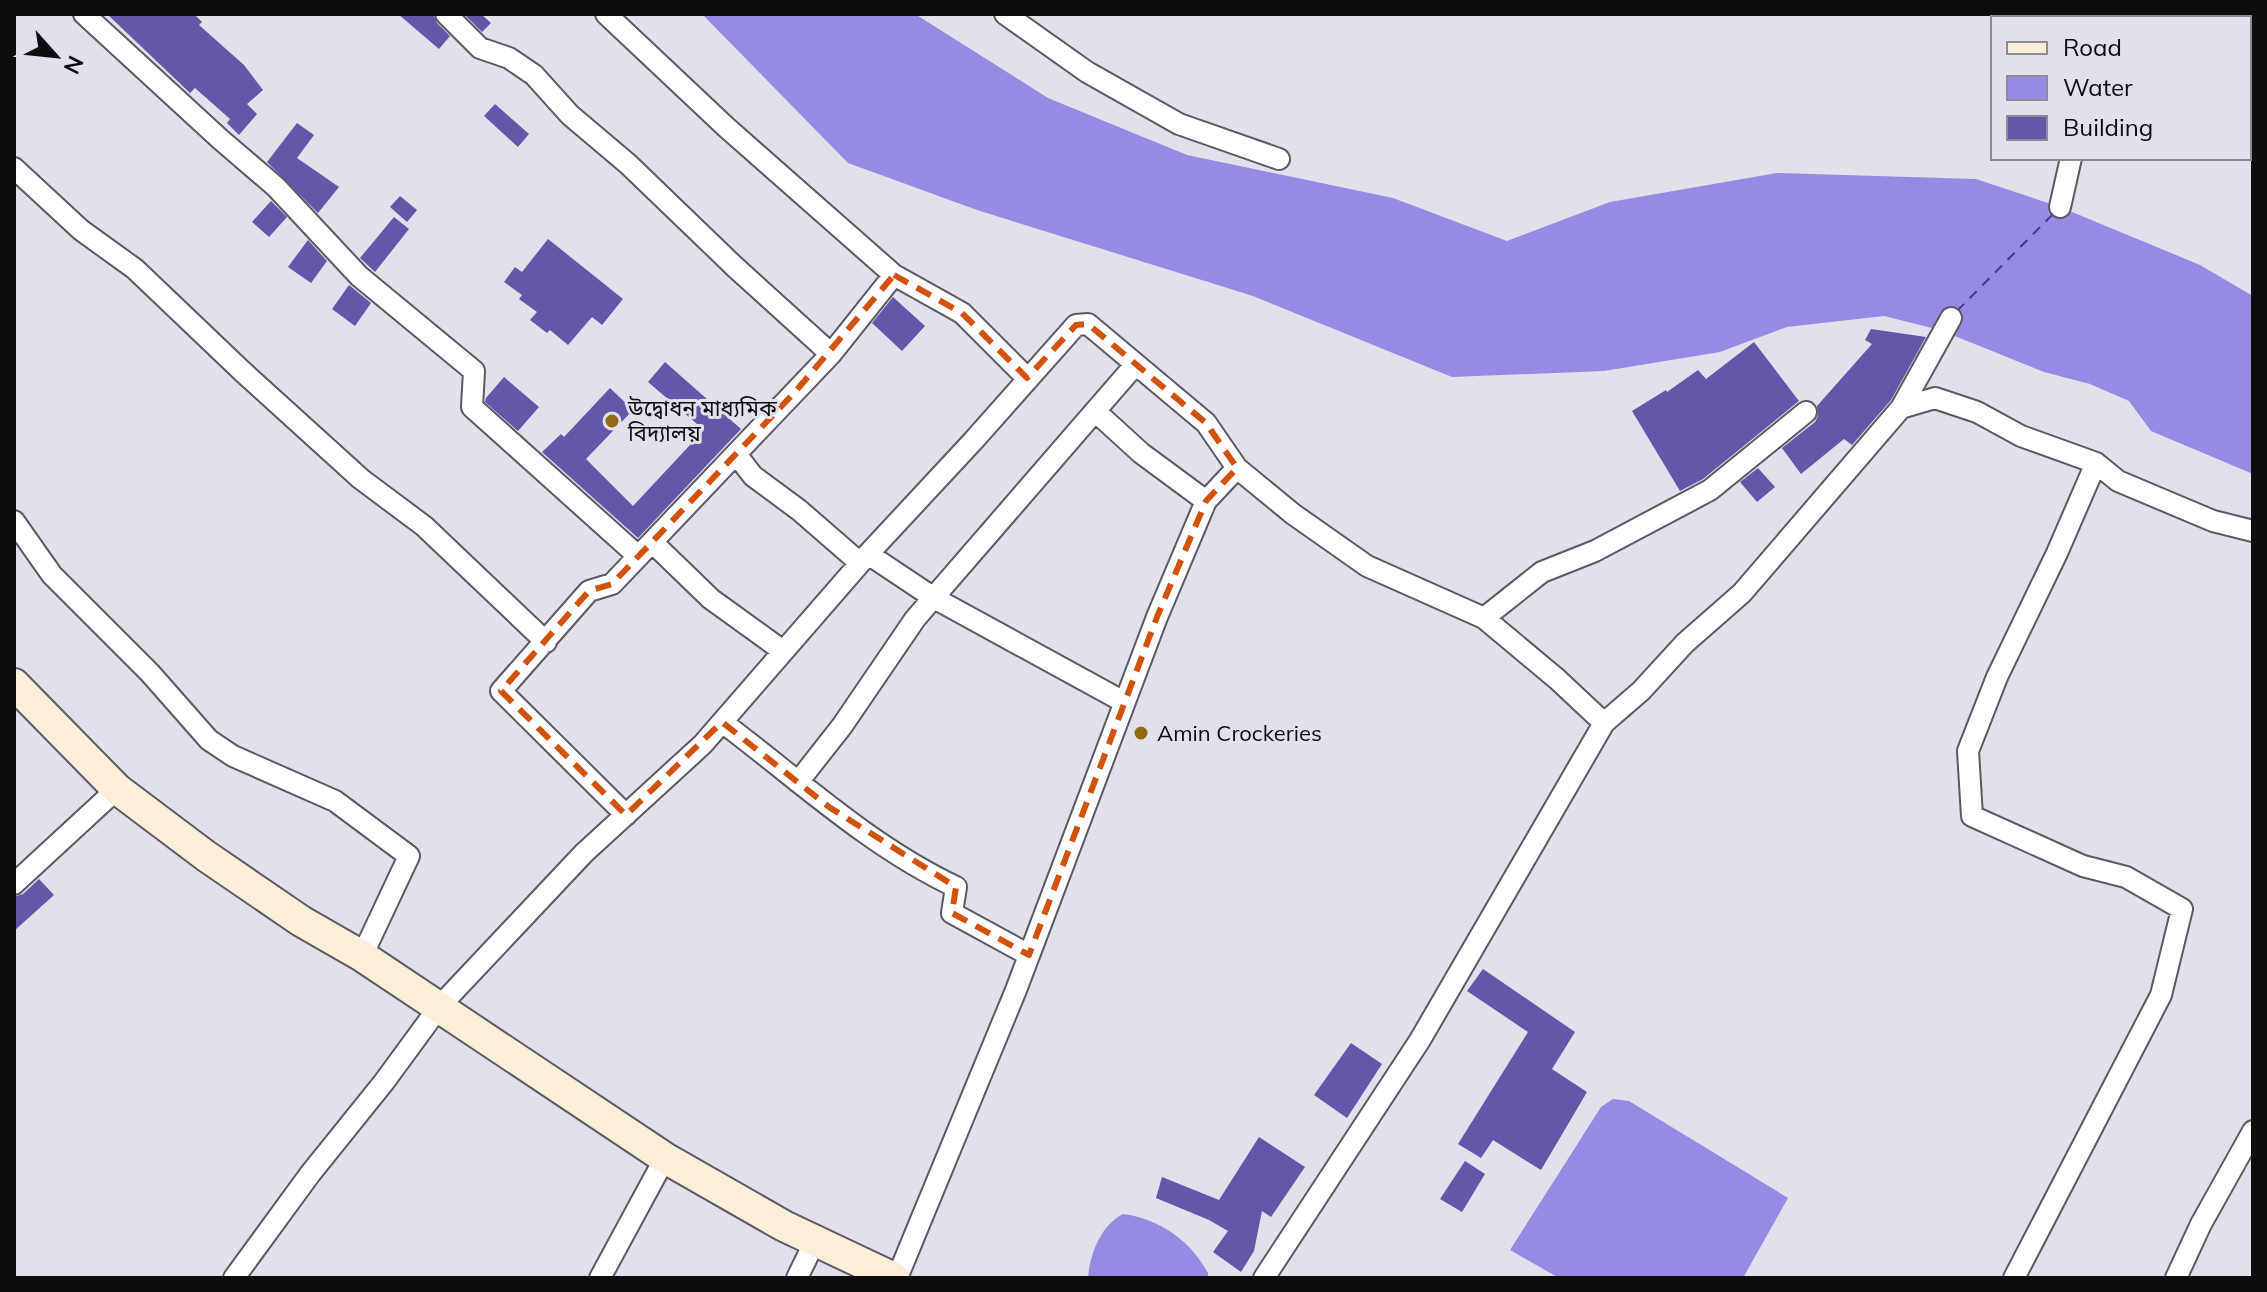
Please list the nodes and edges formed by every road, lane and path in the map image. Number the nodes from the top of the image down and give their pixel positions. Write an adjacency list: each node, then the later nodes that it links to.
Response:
1 (84, 14): 23 (street)
2 (446, 14): 11 (street)
3 (606, 14): 9 (street)
4 (1005, 14): 5 (street)
5 (1279, 159)
6 (2071, 160): 8 (street)
7 (14, 168): 27 (street)
8 (2060, 207)
9 (894, 275): 11 (street); 13 (street)
10 (1951, 318): 14 (street)
11 (831, 354): 17 (street)
12 (1135, 365): 13 (street); 15 (street); 19 (street)
13 (1027, 378): 24 (street)
14 (1901, 408): 18 (street); 32 (street)
15 (1095, 411): 20 (street); 25 (street)
16 (1806, 412): 26 (street)
17 (736, 454): 23 (street); 24 (street)
18 (2096, 463): 22 (street); 48 (street)
19 (1237, 468): 20 (street); 26 (street)
20 (1206, 501): 30 (street)
21 (14, 521): 38 (street)
22 (2253, 531)
23 (645, 549): 27 (street); 28 (street)
24 (864, 559): 25 (street); 28 (street)
25 (934, 598): 30 (street); 33 (street)
26 (1484, 618): 32 (street)
27 (546, 642): 35 (street)
28 (783, 651): 31 (street)
29 (14, 684): 34 (main road)
30 (1124, 702): 37 (street)
31 (722, 722): 33 (street); 35 (street)
32 (1604, 723): 47 (street)
33 (798, 782): 37 (street)
34 (117, 789): 36 (street); 38 (main road)
35 (626, 815): 39 (street)
36 (14, 884)
37 (1029, 955): 46 (street)
38 (362, 956): 39 (main road)
39 (439, 1007): 41 (main road); 43 (street)
40 (2253, 1131): 49 (street)
41 (665, 1158): 42 (main road); 44 (street)
42 (815, 1241): 45 (street); 46 (main road)
43 (234, 1278)
44 (600, 1278)
45 (797, 1278)
46 (895, 1278)
47 (1264, 1278)
48 (2014, 1278)
49 (2176, 1278)

